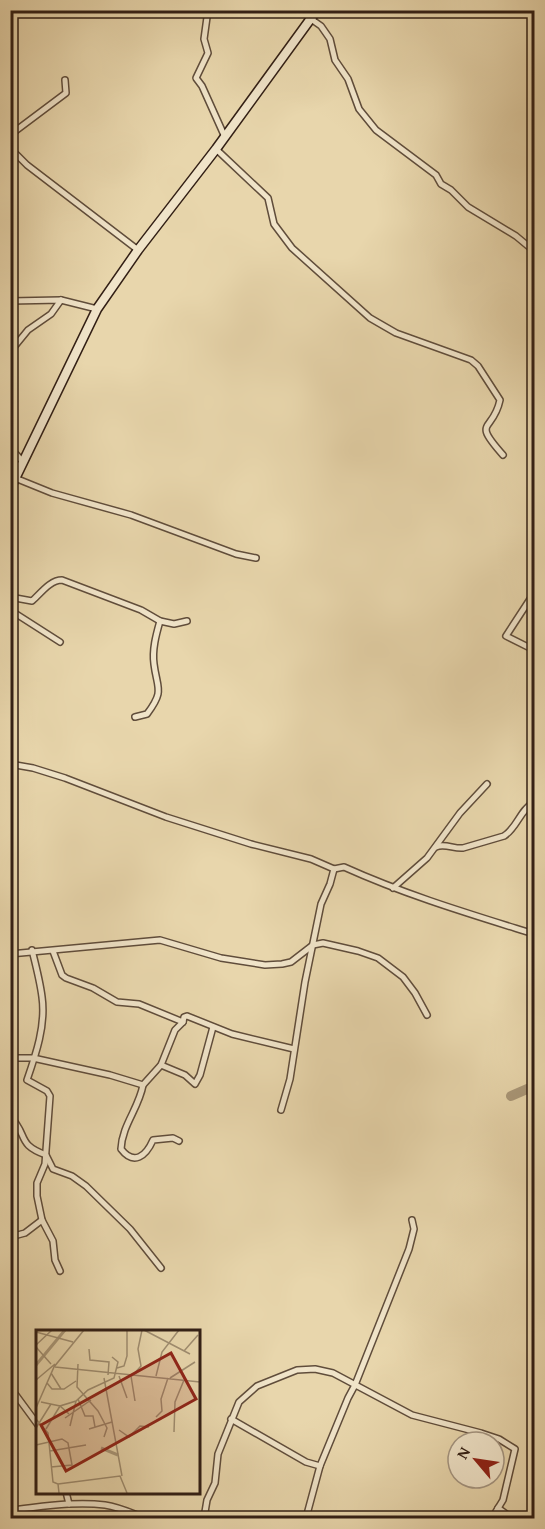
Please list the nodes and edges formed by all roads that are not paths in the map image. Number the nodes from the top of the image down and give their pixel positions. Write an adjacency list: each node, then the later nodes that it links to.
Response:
1 (208, 10): 6 (street)
2 (317, 10): 3 (street)
3 (311, 19): 6 (street); 12 (street)
4 (65, 80): 5 (street)
5 (10, 135)
6 (224, 135): 8 (street)
7 (10, 148): 9 (street)
8 (216, 149): 11 (street); 18 (street)
9 (17, 156): 10 (street); 11 (street)
10 (10, 165)
11 (138, 250): 15 (street)
12 (534, 251)
13 (61, 300): 14 (street); 15 (street); 16 (street)
14 (10, 301)
15 (97, 309): 19 (street)
16 (10, 352)
17 (10, 414): 19 (street)
18 (503, 455)
19 (23, 462): 20 (street)
20 (15, 478): 21 (street); 22 (street)
21 (10, 489)
22 (256, 558)
23 (534, 593): 29 (street)
24 (10, 597): 26 (street)
25 (10, 610): 28 (street)
26 (160, 621): 27 (street); 30 (street)
27 (187, 621)
28 (60, 642)
29 (534, 650)
30 (135, 717)
31 (10, 764): 35 (street)
32 (487, 784): 34 (street)
33 (534, 802): 34 (street)
34 (435, 848): 36 (street)
35 (334, 869): 36 (street); 38 (street)
36 (393, 888): 37 (street)
37 (534, 934)
38 (313, 945): 40 (street); 42 (street); 45 (street)
39 (32, 950): 40 (street); 41 (street); 47 (street)
40 (53, 951): 43 (street)
41 (10, 954)
42 (427, 1015)
43 (183, 1022): 44 (street); 48 (street)
44 (213, 1027): 45 (street); 48 (street)
45 (294, 1049): 50 (street)
46 (10, 1058): 47 (street)
47 (33, 1058): 49 (street); 53 (street)
48 (161, 1065): 49 (street)
49 (143, 1085): 52 (street)
50 (281, 1110)
51 (10, 1116): 53 (street)
52 (179, 1141)
53 (46, 1155): 54 (street); 57 (street)
54 (42, 1220): 56 (street); 58 (street)
55 (412, 1220): 59 (street)
56 (10, 1238)
57 (161, 1268)
58 (60, 1271)
59 (356, 1386): 61 (street); 63 (street); 66 (street)
60 (10, 1387): 62 (street)
61 (231, 1419): 63 (street); 69 (street)
62 (36, 1422)
63 (320, 1466): 70 (street)
64 (66, 1493): 65 (street)
65 (69, 1504): 67 (street); 68 (street)
66 (498, 1508): 71 (street); 72 (street)
67 (10, 1510)
68 (145, 1518)
69 (204, 1518)
70 (306, 1518)
71 (492, 1518)
72 (512, 1518)

